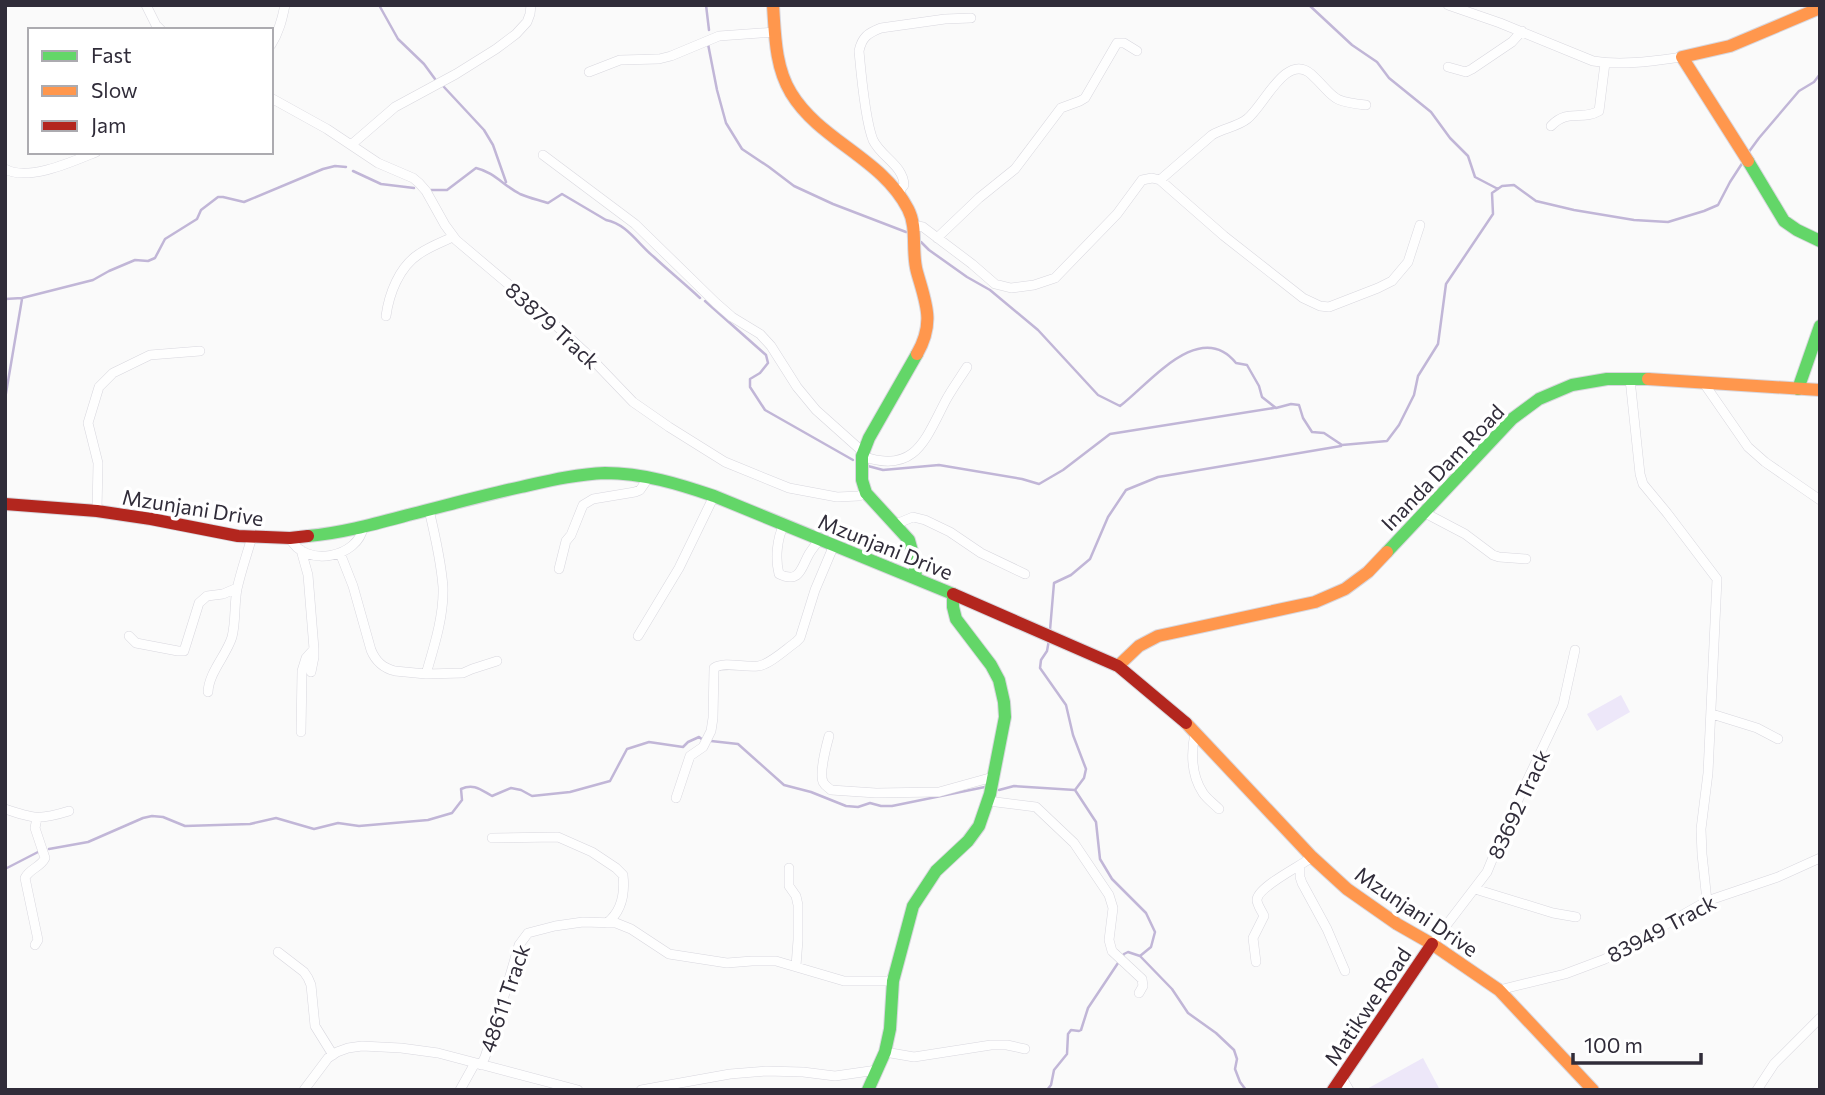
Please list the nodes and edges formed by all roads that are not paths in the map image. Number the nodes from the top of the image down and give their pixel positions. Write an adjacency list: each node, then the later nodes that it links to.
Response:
1 (146, 5): 8 (street)
2 (285, 5): 11 (street)
3 (531, 5): 20 (street)
4 (773, 5): 10 (street)
5 (1448, 5): 9 (street)
6 (1820, 8): 13 (street)
7 (971, 19): 25 (street)
8 (159, 28)
9 (1522, 31): 14 (street); 15 (street)
10 (775, 32): 16 (street); 25 (street)
11 (273, 42)
12 (1137, 51): 29 (street)
13 (1682, 57): 14 (street); 30 (street)
14 (1605, 63): 19 (street)
15 (1448, 67)
16 (589, 72)
17 (273, 99): 20 (street, 83879 Track)
18 (1366, 105): 24 (street)
19 (1550, 126)
20 (351, 145): 28 (street, 83879 Track)
21 (91, 154): 23 (street)
22 (543, 155): 39 (street)
23 (5, 169)
24 (1160, 180): 27 (street); 29 (street)
25 (898, 193): 26 (street)
26 (913, 225): 29 (street); 39 (street)
27 (1420, 225)
28 (453, 237): 31 (street); 41 (street, 83879 Track)
29 (937, 238)
30 (1820, 241)
31 (386, 316)
32 (1820, 327): 37 (street)
33 (200, 351): 46 (street)
34 (967, 367): 39 (street)
35 (1630, 379): 36 (street, Inanda Dam Road); 47 (street, Inanda Dam Road); 72 (street)
36 (1703, 382): 37 (street, Inanda Dam Road); 43 (street)
37 (1798, 389): 38 (street, Inanda Dam Road)
38 (1820, 390)
39 (862, 454): 41 (street)
40 (649, 477): 42 (street, Mzunjani Drive); 45 (street, Mzunjani Drive); 58 (street)
41 (866, 493): 49 (street)
42 (713, 496): 48 (street, Mzunjani Drive); 64 (street)
43 (1820, 500)
44 (5, 504): 46 (street, Mzunjani Drive)
45 (429, 510): 50 (street, Mzunjani Drive); 70 (street)
46 (97, 511): 51 (street, Mzunjani Drive)
47 (1425, 513): 57 (street); 68 (street, Inanda Dam Road)
48 (784, 524): 53 (street, Mzunjani Drive); 53 (street)
49 (896, 524): 59 (street); 60 (street)
50 (363, 527): 52 (street, Mzunjani Drive); 56 (street)
51 (252, 537): 52 (street, Mzunjani Drive); 61 (street)
52 (290, 538): 55 (street)
53 (820, 539): 54 (street, Mzunjani Drive)
54 (834, 545): 60 (street, Mzunjani Drive); 78 (street)
55 (301, 550): 56 (street); 65 (street)
56 (340, 553): 70 (street)
57 (1526, 559)
58 (559, 569)
59 (1025, 574)
60 (916, 578): 62 (street, Mzunjani Drive)
61 (237, 588): 63 (street); 71 (street)
62 (953, 594): 68 (street, Mzunjani Drive); 77 (street)
63 (129, 636)
64 (638, 636)
65 (314, 649): 69 (street); 73 (street)
66 (1574, 650): 89 (street, 83692 Track)
67 (497, 661): 70 (street)
68 (1118, 666): 74 (street, Mzunjani Drive)
69 (311, 672)
70 (426, 674)
71 (208, 692)
72 (1712, 714): 76 (street); 90 (street)
73 (301, 732)
74 (1195, 733): 81 (street); 85 (street, Mzunjani Drive)
75 (830, 736): 77 (street)
76 (1779, 739)
77 (993, 777): 79 (street)
78 (676, 798)
79 (988, 801): 99 (street); 101 (street)
80 (5, 809): 83 (street)
81 (1219, 810)
82 (69, 811): 83 (street)
83 (37, 818): 94 (street)
84 (492, 838): 92 (street)
85 (1312, 858): 87 (street); 93 (street, Mzunjani Drive)
86 (1820, 858): 90 (street, 83949 Track)
87 (1300, 866): 96 (street); 98 (street)
88 (789, 868): 97 (street)
89 (1475, 889): 91 (street); 93 (street, 83692 Track)
90 (1707, 901): 100 (street, 83949 Track)
91 (1576, 917)
92 (607, 923): 97 (street, 48611 Track); 106 (street, 48611 Track)
93 (1432, 944): 100 (street, Mzunjani Drive); 108 (street, Matikwe Road)
94 (34, 945)
95 (278, 952): 105 (street)
96 (1256, 962)
97 (796, 966): 99 (street, 48611 Track)
98 (1345, 971)
99 (893, 981): 104 (street)
100 (1499, 990): 117 (street, Mzunjani Drive)
101 (1139, 993)
102 (1820, 1018): 118 (street)
103 (1025, 1049): 104 (street)
104 (885, 1052): 107 (street)
105 (333, 1055): 106 (street); 110 (street)
106 (478, 1064): 109 (street); 111 (street)
107 (877, 1070): 113 (street); 114 (street)
108 (1342, 1078): 115 (street, Matikwe Road); 116 (street)
109 (566, 1088): 112 (street)
110 (304, 1090)
111 (460, 1090)
112 (578, 1090)
113 (640, 1090)
114 (868, 1090)
115 (1333, 1090)
116 (1349, 1090)
117 (1593, 1090)
118 (1756, 1090)

